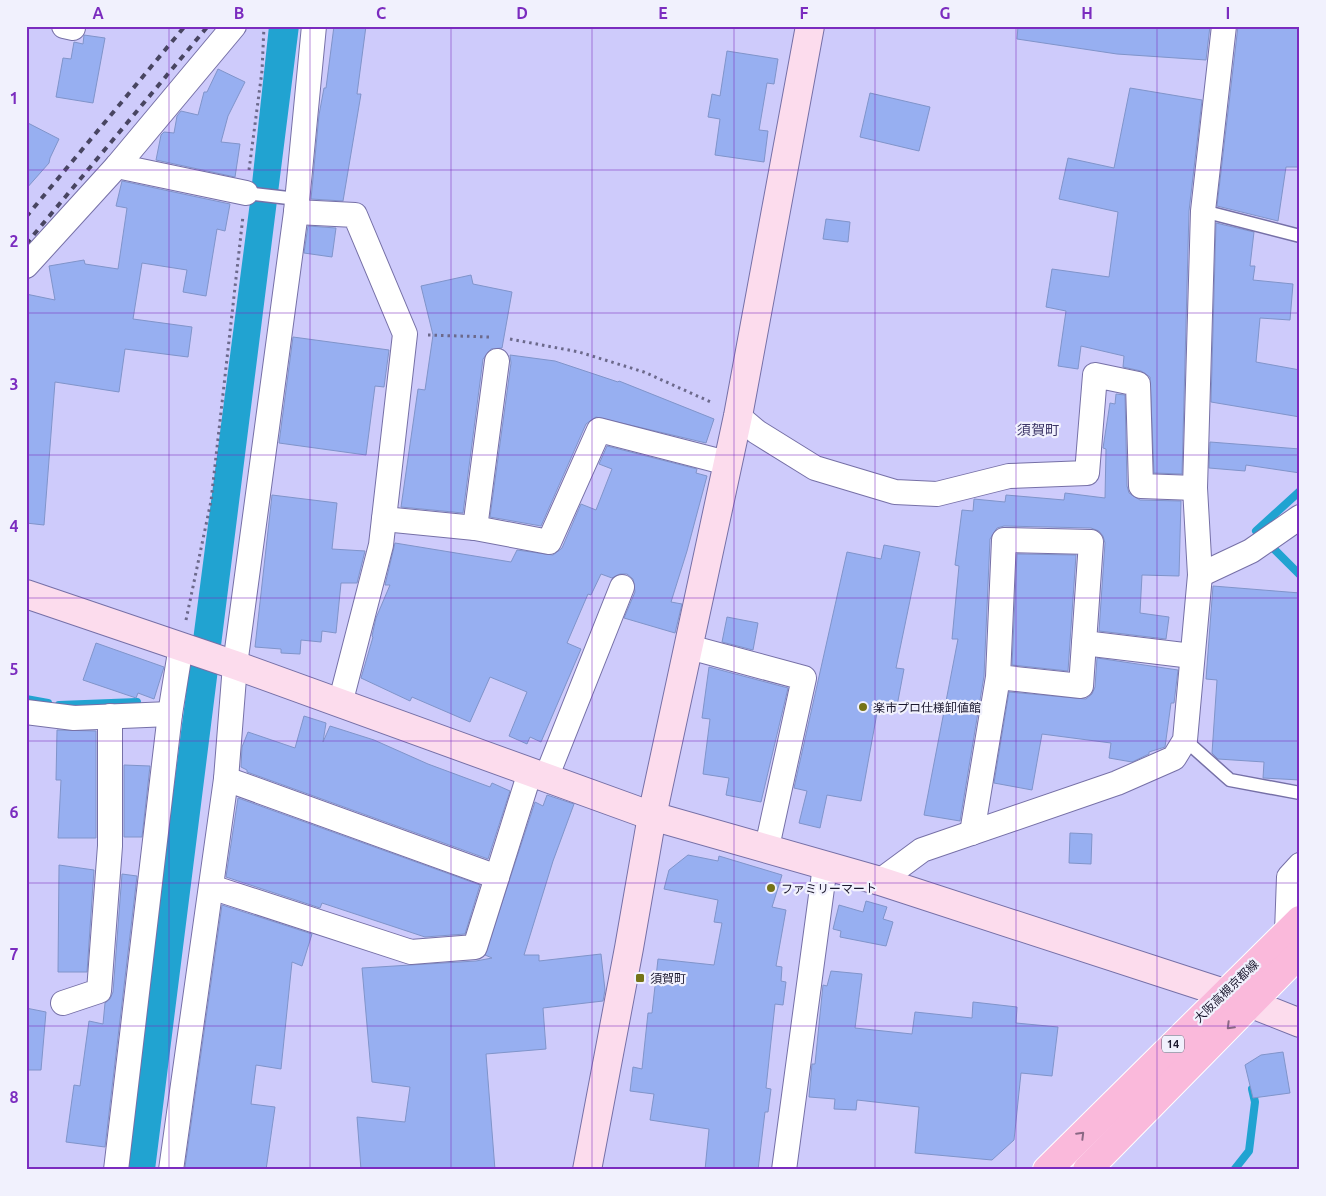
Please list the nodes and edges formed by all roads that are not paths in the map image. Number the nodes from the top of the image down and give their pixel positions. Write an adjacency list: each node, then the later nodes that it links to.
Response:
1 (234, 26): 5 (street)
2 (314, 26): 7 (street)
3 (810, 26): 12 (street)
4 (1224, 26): 8 (street)
5 (117, 166): 6 (street); 10 (street)
6 (246, 193): 7 (lane)
7 (296, 206): 16 (street); 25 (street)
8 (1204, 211): 9 (lane); 14 (street)
9 (1300, 236)
10 (30, 255)
11 (497, 361): 17 (street)
12 (738, 416): 13 (street); 14 (street)
13 (728, 463): 17 (street); 23 (street)
14 (1195, 488): 18 (street)
15 (1300, 517): 18 (street)
16 (384, 519): 17 (street); 27 (street)
17 (475, 528)
18 (1200, 575): 24 (street)
19 (622, 587): 32 (street)
20 (26, 594): 22 (street)
21 (1084, 643): 24 (street); 26 (street); 26 (street)
22 (181, 646): 25 (street); 29 (street)
23 (689, 647): 35 (street); 37 (street)
24 (1192, 656): 31 (street)
25 (235, 665): 27 (street); 33 (street)
26 (998, 676): 36 (street)
27 (340, 704): 32 (street)
28 (26, 712): 30 (street)
29 (170, 714): 30 (street); 48 (street)
30 (110, 716): 45 (street)
31 (1185, 740): 34 (lane); 36 (street)
32 (538, 775): 35 (street); 40 (street)
33 (226, 779): 40 (street); 42 (street)
34 (1300, 794)
35 (652, 816): 37 (street); 50 (street)
36 (972, 833): 41 (street)
37 (767, 847): 39 (street)
38 (1300, 865): 43 (street)
39 (825, 866): 41 (street); 51 (street)
40 (497, 877): 42 (street)
41 (880, 881): 44 (street)
42 (211, 887): 49 (street)
43 (1296, 935): 44 (main road, 大阪高槻京都線 / 14); 46 (main road, 大阪高槻京都線 / 14)
44 (1224, 993): 46 (street); 52 (main road, 大阪高槻京都線 / 14, one-way to 44)
45 (63, 1002)
46 (1252, 1004): 47 (street); 53 (main road, 大阪高槻京都線 / 14, one-way to 53)
47 (1300, 1022)
48 (116, 1170)
49 (171, 1170)
50 (587, 1170)
51 (784, 1170)
52 (1047, 1170)
53 (1087, 1170)

